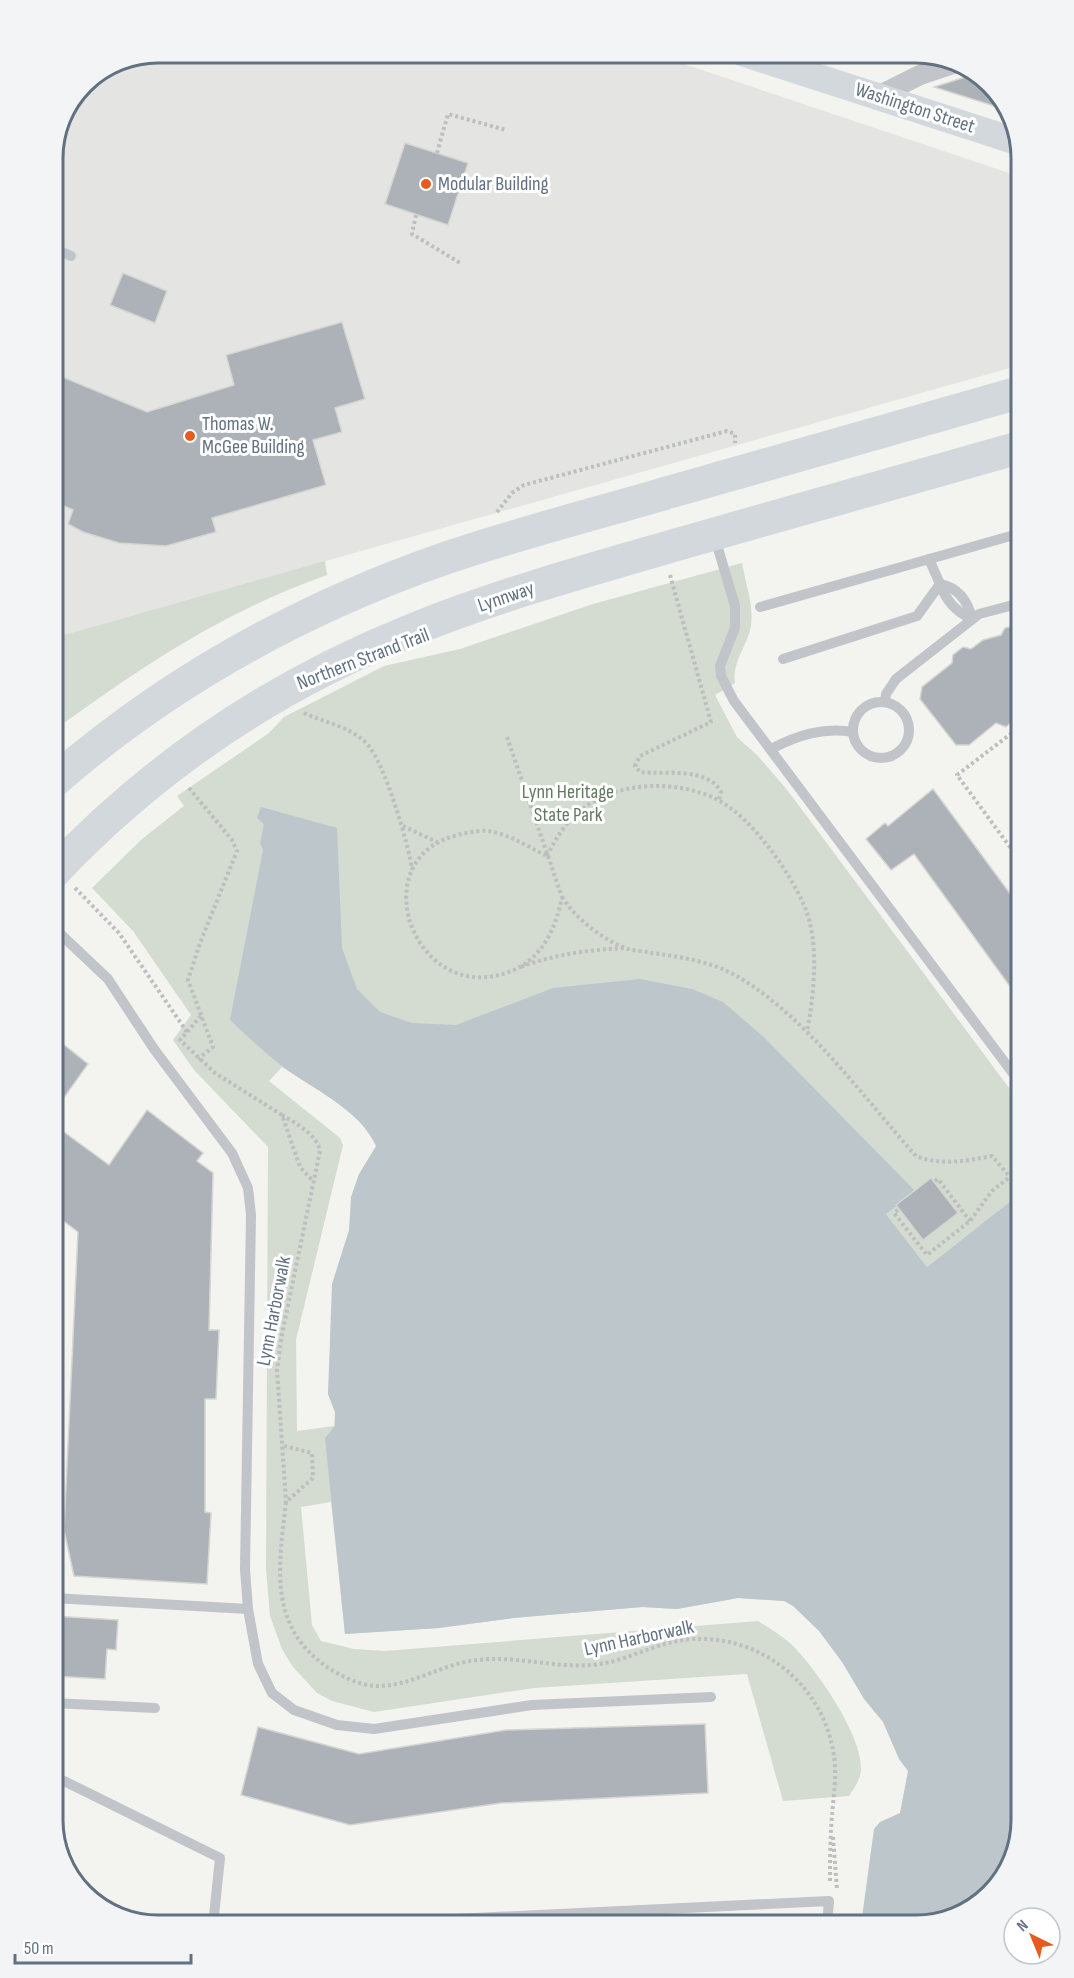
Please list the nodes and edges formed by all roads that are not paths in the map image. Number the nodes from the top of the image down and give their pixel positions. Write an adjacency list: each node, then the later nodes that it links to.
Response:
1 (774, 63): 3 (main road, Washington Street)
2 (944, 67): 3 (street)
3 (878, 96): 4 (main road, Washington Street)
4 (1009, 139)
5 (63, 252): 6 (lane)
6 (71, 256)
7 (1011, 395): 17 (highway)
8 (1011, 450): 9 (highway, Lynnway)
9 (714, 534): 21 (lane); 23 (highway, Lynnway)
10 (1011, 536): 11 (lane)
11 (929, 559): 12 (lane); 14 (lane)
12 (940, 584): 15 (lane); 16 (lane)
13 (1011, 606): 15 (lane)
14 (760, 607)
15 (972, 619): 18 (lane)
16 (783, 659)
17 (203, 671): 20 (highway); 22 (highway)
18 (885, 702): 19 (lane); 19 (lane)
19 (853, 732): 21 (lane)
20 (63, 748)
21 (771, 748): 25 (lane)
22 (63, 774)
23 (63, 878)
24 (63, 936): 27 (lane)
25 (1011, 1069)
26 (63, 1599): 27 (lane)
27 (248, 1609): 28 (lane)
28 (711, 1697)
29 (63, 1704): 30 (lane)
30 (155, 1708)
31 (63, 1781): 32 (lane)
32 (214, 1915)
33 (537, 1915): 34 (lane)
34 (828, 1915)

